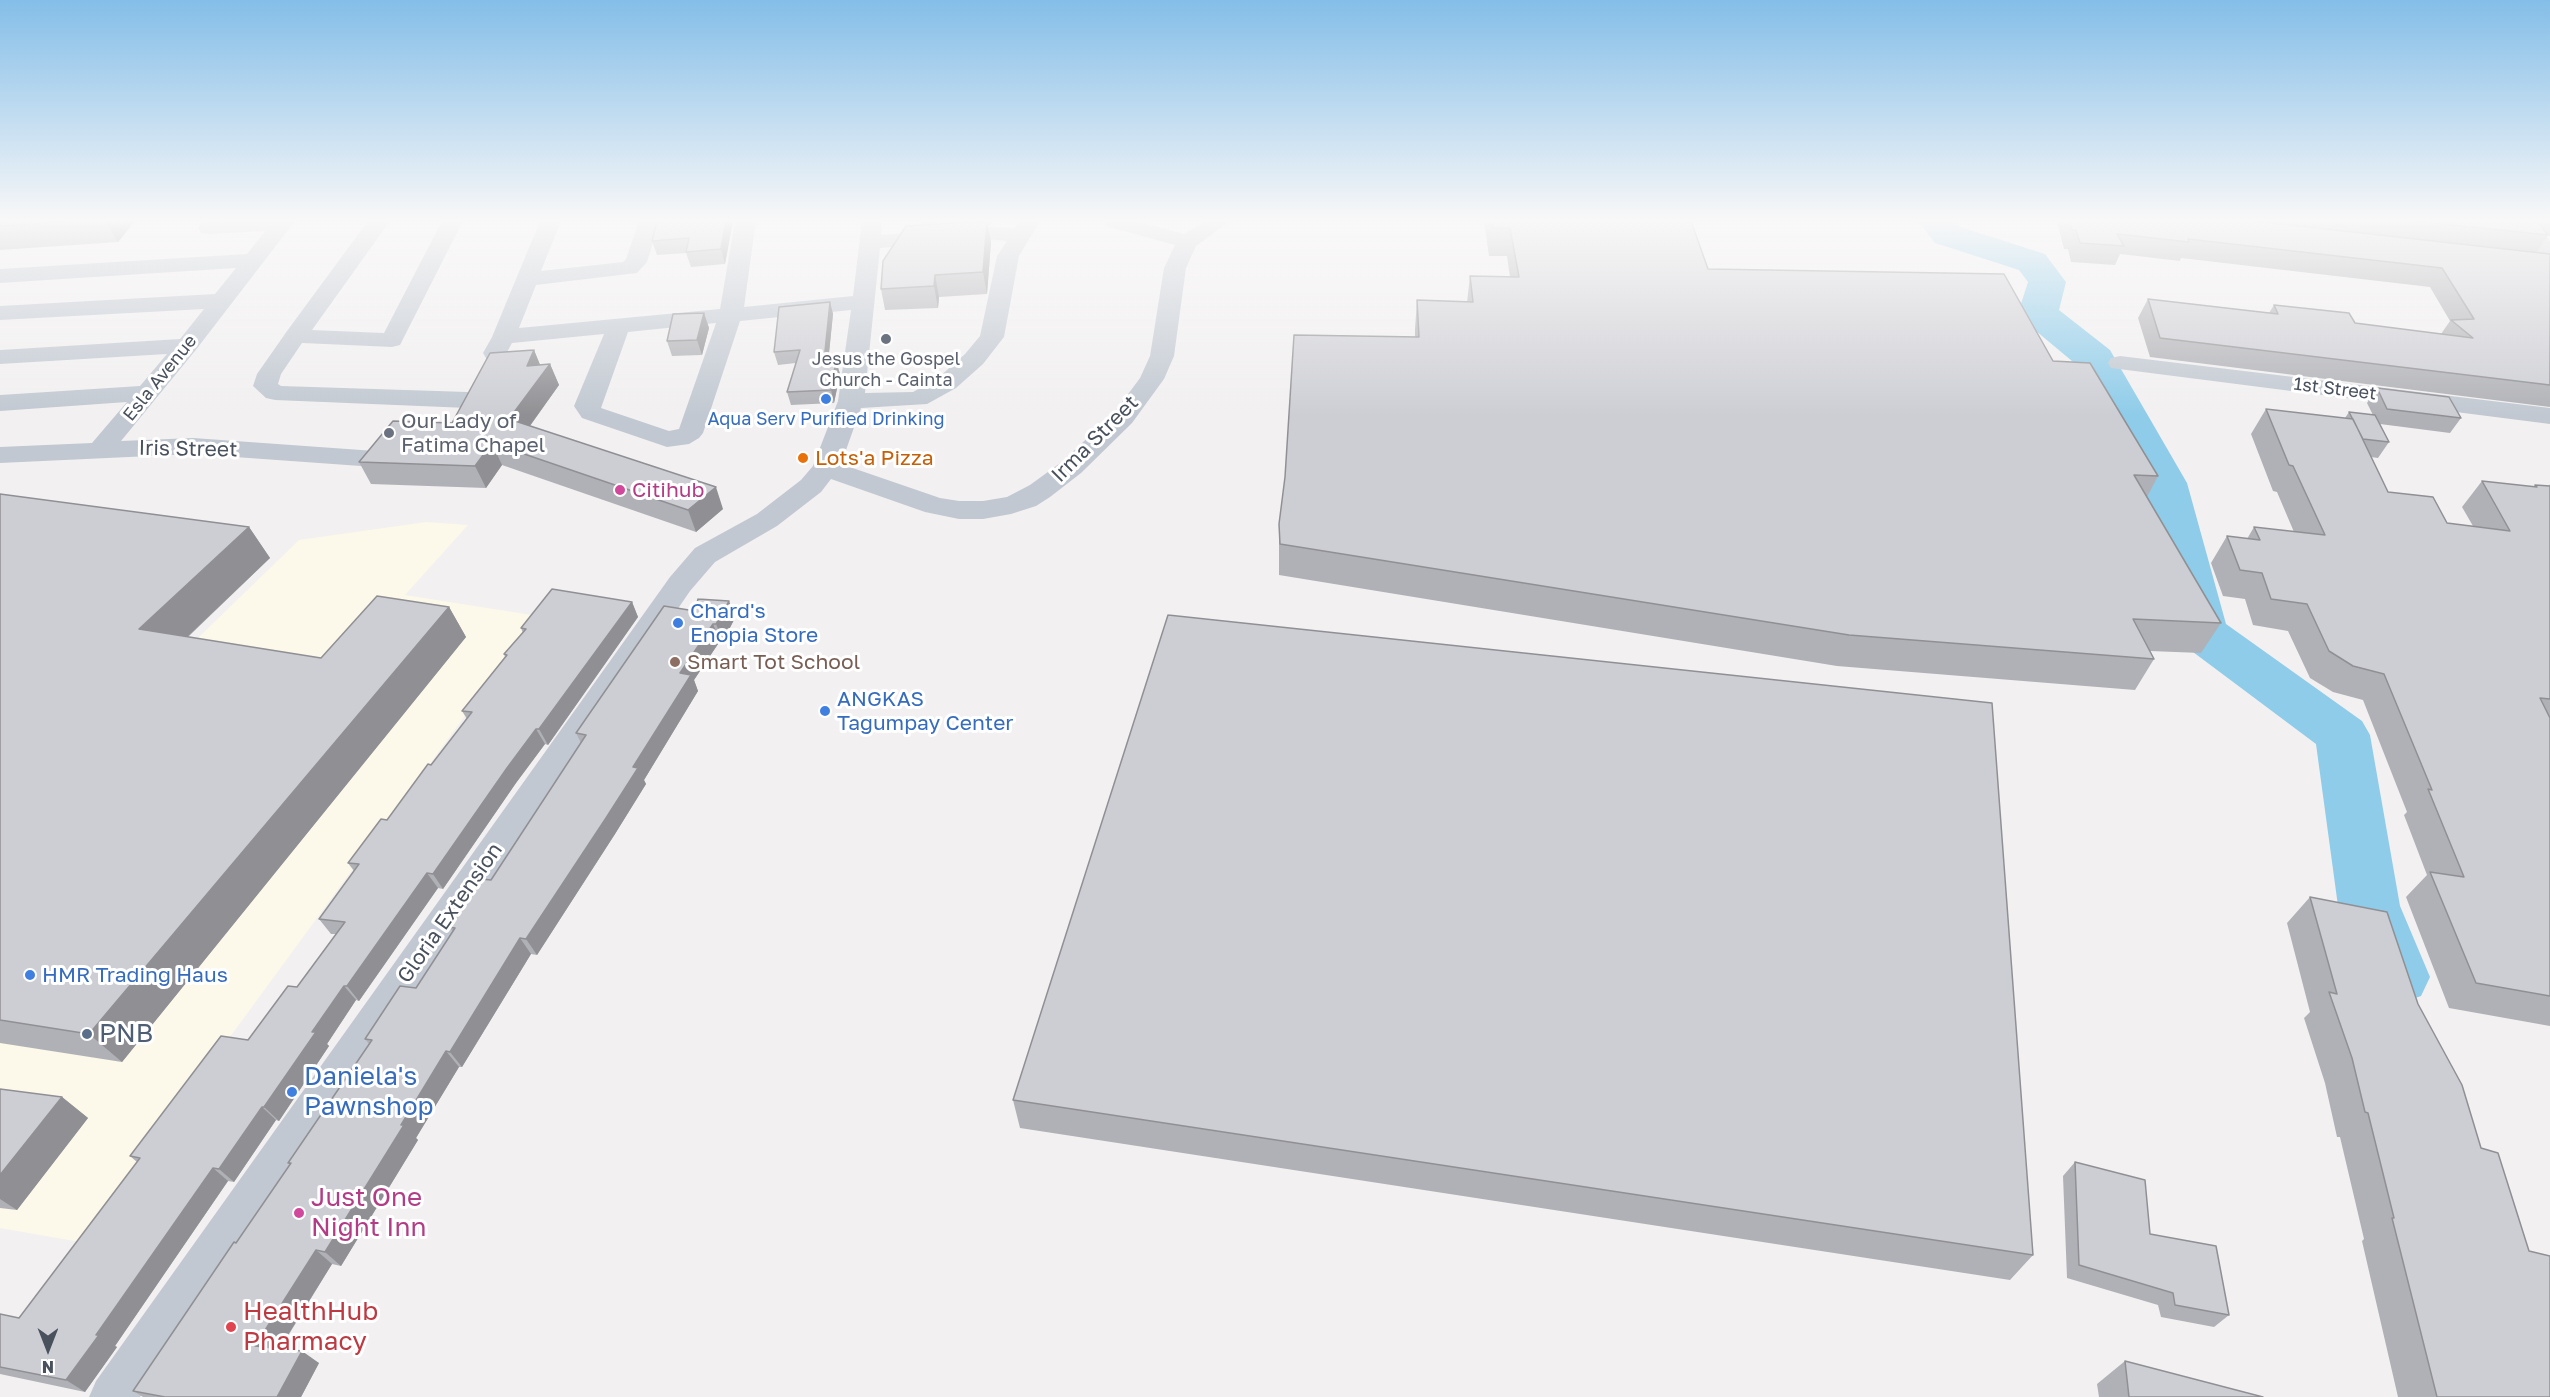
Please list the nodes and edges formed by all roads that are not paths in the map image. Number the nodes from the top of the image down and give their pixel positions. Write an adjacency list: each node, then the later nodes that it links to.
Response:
1 (233, 286): 9 (street, Esla Avenue)
2 (331, 286): 14 (street)
3 (419, 286): 14 (street)
4 (524, 286): 15 (street)
5 (735, 286): 12 (street)
6 (866, 286): 10 (street)
7 (1002, 286): 20 (street)
8 (1172, 286): 26 (street, Irma Street)
9 (221, 301): 11 (street); 16 (street, Esla Avenue)
10 (864, 302): 12 (street); 20 (street)
11 (0, 314)
12 (731, 314): 13 (street); 13 (street)
13 (620, 326): 15 (street)
14 (295, 336): 15 (street)
15 (504, 338)
16 (186, 346): 17 (street); 19 (street, Esla Avenue)
17 (0, 357)
18 (2120, 363): 22 (street, 1st Street)
19 (148, 393): 21 (street); 23 (street, Esla Avenue)
20 (851, 401): 26 (street)
21 (0, 403)
22 (2550, 416)
23 (101, 449): 24 (street, Iris Street); 25 (street, Iris Street)
24 (0, 455)
25 (375, 459)
26 (826, 468): 27 (street, Gloria Extension)
27 (112, 1397)

